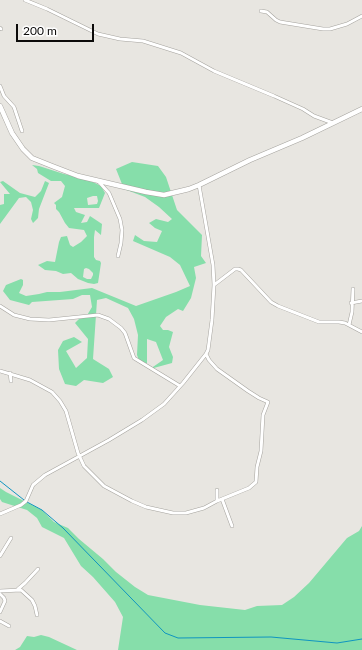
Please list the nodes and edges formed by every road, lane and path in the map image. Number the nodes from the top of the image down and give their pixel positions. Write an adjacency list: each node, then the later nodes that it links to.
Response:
1 (26, 0): 7 (street)
2 (261, 10): 3 (street)
3 (362, 16)
4 (0, 86): 8 (street)
5 (0, 106): 9 (main road)
6 (362, 109): 7 (main road)
7 (333, 123): 10 (main road)
8 (22, 131)
9 (97, 180): 10 (main road); 11 (street)
10 (199, 185): 12 (street)
11 (118, 256)
12 (214, 285): 17 (street); 19 (street)
13 (353, 289): 15 (street)
14 (362, 301): 15 (street)
15 (351, 303): 17 (street)
16 (0, 306): 23 (street)
17 (349, 325): 18 (street)
18 (362, 332)
19 (206, 354): 23 (street); 26 (street)
20 (0, 371): 21 (street)
21 (10, 373): 22 (street); 24 (street)
22 (10, 381)
23 (180, 386): 24 (street)
24 (80, 457): 27 (street); 28 (street)
25 (217, 490): 27 (street)
26 (222, 499): 27 (street); 29 (street)
27 (217, 501)
28 (0, 514)
29 (232, 526)
30 (11, 538): 31 (street)
31 (0, 556)
32 (38, 569): 34 (street)
33 (0, 590): 34 (street)
34 (16, 590): 37 (street)
35 (0, 594): 36 (street)
36 (0, 612)
37 (37, 615)
38 (0, 621): 39 (street)
39 (9, 626)

